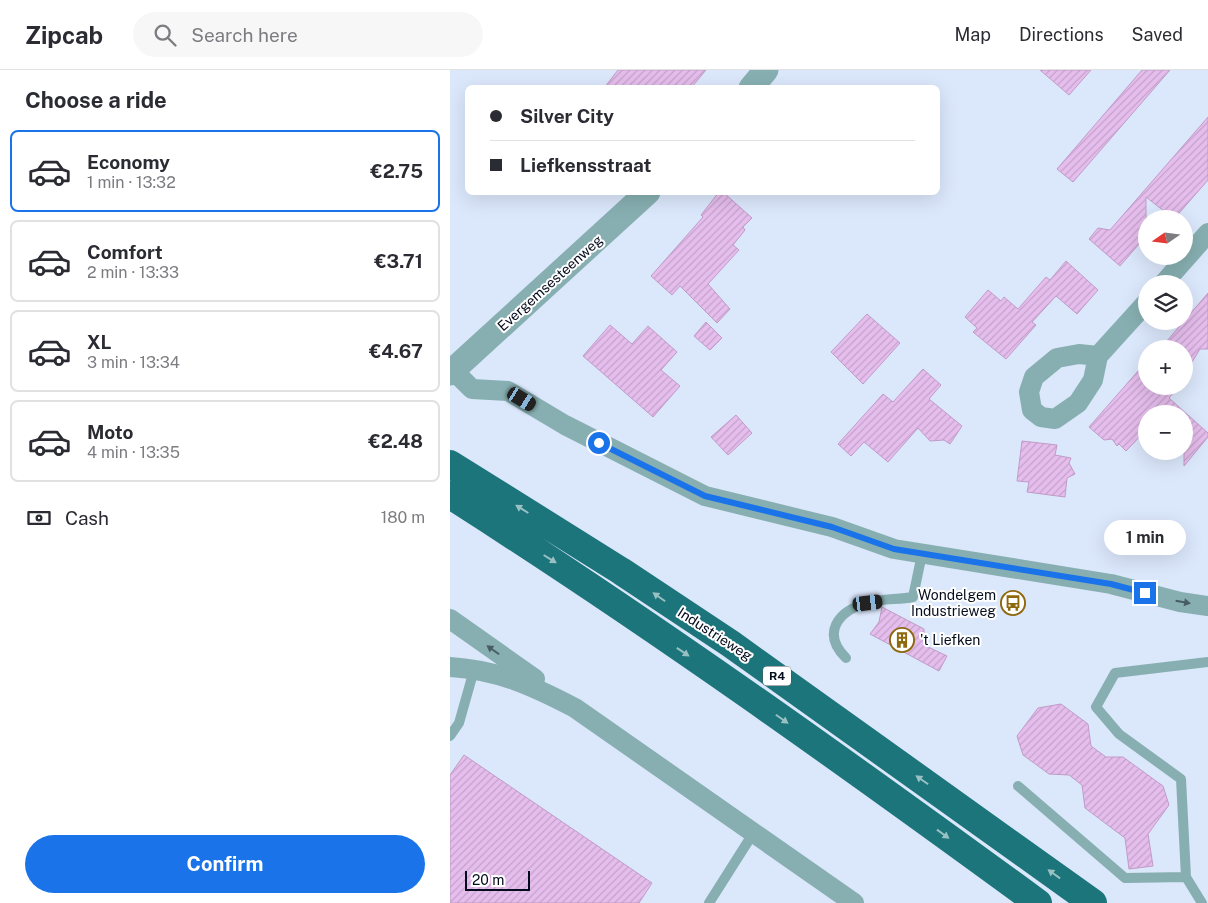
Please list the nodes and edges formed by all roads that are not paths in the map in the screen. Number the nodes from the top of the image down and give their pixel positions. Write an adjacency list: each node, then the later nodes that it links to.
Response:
1 (766, 70): 2 (street)
2 (754, 85)
3 (645, 195): 8 (street, Evergemsesteenweg)
4 (1208, 233): 5 (street)
5 (1171, 275)
6 (1138, 312): 7 (street)
7 (1098, 356)
8 (451, 371): 11 (street)
9 (450, 464): 26 (highway, Industrieweg / R4, one-way to 9)
10 (450, 495): 25 (highway, R4, one-way to 25)
11 (922, 554): 12 (street, one-way to 12); 14 (lane)
12 (1208, 606)
13 (450, 619): 18 (street, one-way to 13)
14 (846, 658)
15 (1208, 662): 22 (lane)
16 (450, 667): 17 (street)
17 (474, 670): 18 (street); 19 (lane)
18 (575, 708): 21 (street)
19 (450, 736)
20 (1018, 786): 22 (lane)
21 (754, 832): 23 (lane); 24 (street)
22 (1186, 877): 27 (lane)
23 (709, 903)
24 (854, 903)
25 (1038, 903)
26 (1093, 903)
27 (1202, 903)

